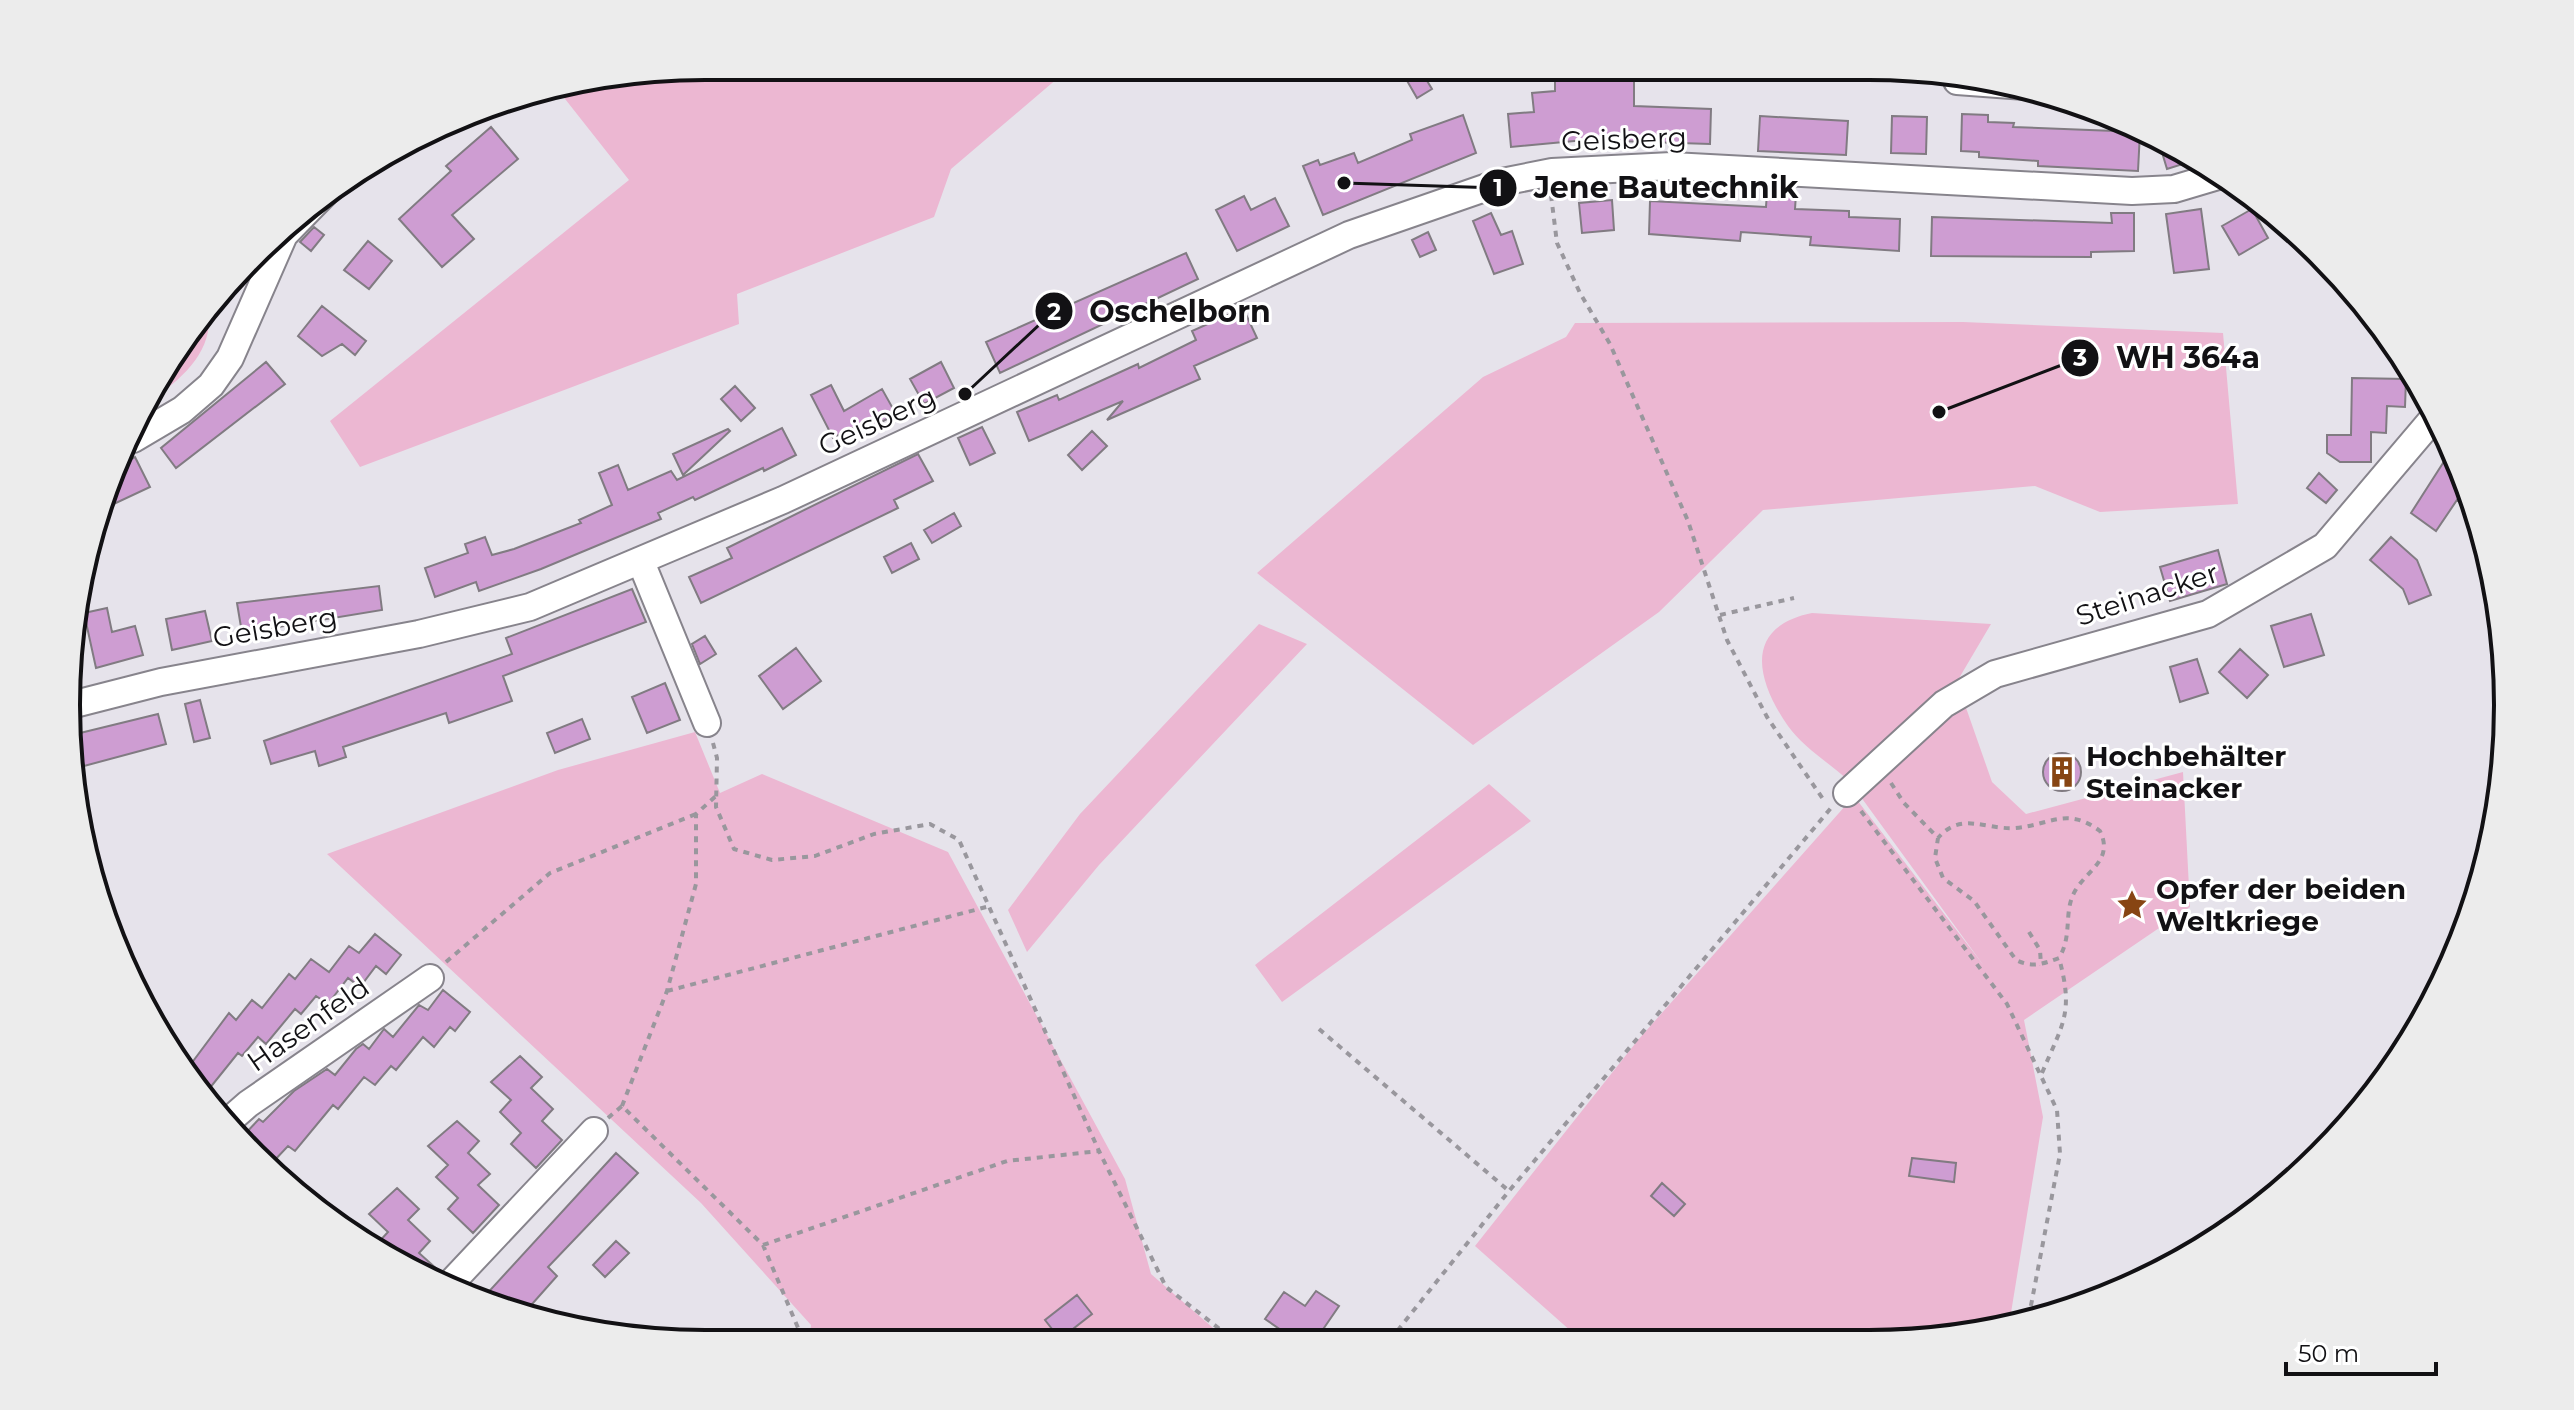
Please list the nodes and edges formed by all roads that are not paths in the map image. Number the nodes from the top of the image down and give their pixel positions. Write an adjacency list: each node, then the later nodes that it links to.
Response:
1 (2207, 179): 5 (street, Geisberg)
2 (278, 249): 4 (street)
3 (2428, 425): 8 (street, Steinacker)
4 (142, 434)
5 (641, 562): 6 (street, Geisberg); 7 (street)
6 (80, 703)
7 (707, 723)
8 (1838, 801)
9 (430, 978): 10 (street, Hasenfeld)
10 (234, 1116)
11 (594, 1131): 12 (street)
12 (456, 1278)

